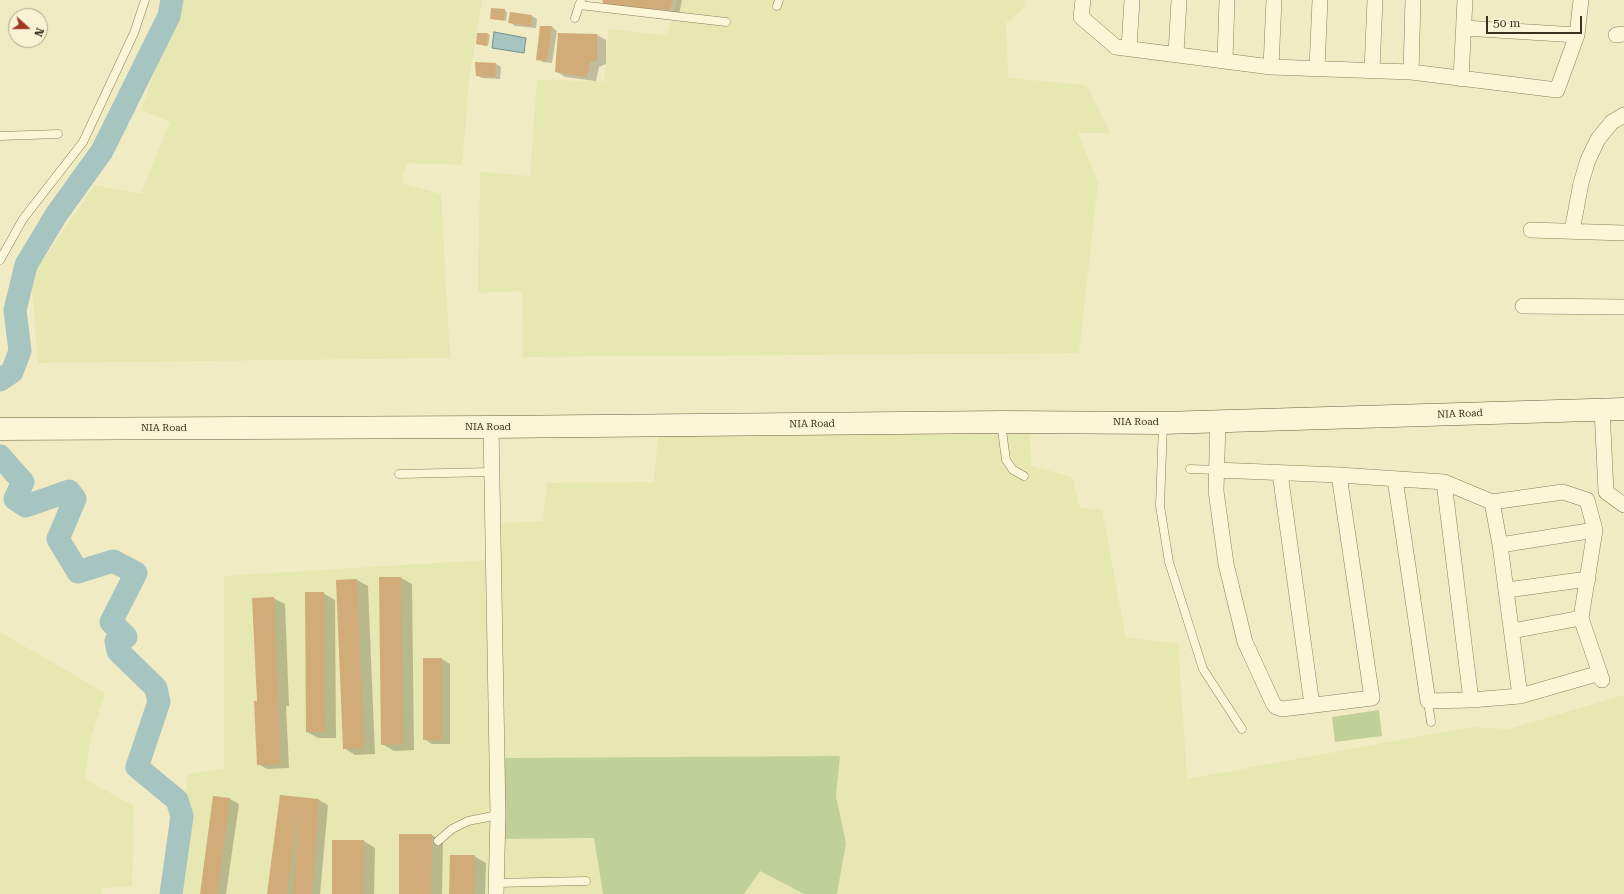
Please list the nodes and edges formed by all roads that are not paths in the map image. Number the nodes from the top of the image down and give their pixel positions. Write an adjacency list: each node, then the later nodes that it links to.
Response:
1 (145, 0): 31 (lane)
2 (1083, 0): 17 (street)
3 (1132, 0): 17 (street)
4 (1179, 0): 18 (street)
5 (1227, 0): 19 (street)
6 (1274, 0): 20 (street)
7 (1320, 0): 21 (street)
8 (1374, 0): 22 (street)
9 (1413, 0): 23 (street)
10 (1465, 0): 15 (street)
11 (1581, 0): 16 (street)
12 (580, 3): 13 (lane); 14 (lane)
13 (574, 18)
14 (726, 22)
15 (1464, 28): 16 (street); 24 (street)
16 (1577, 35): 24 (street)
17 (1130, 48): 18 (street)
18 (1176, 54): 19 (street)
19 (1224, 60): 20 (street)
20 (1271, 67): 21 (street)
21 (1317, 68): 22 (street)
22 (1372, 70): 23 (street)
23 (1411, 72): 24 (street)
24 (1461, 78)
25 (1624, 115): 29 (street)
26 (58, 134): 27 (lane)
27 (0, 136)
28 (1531, 230): 29 (street)
29 (1572, 231): 30 (street)
30 (1624, 233)
31 (0, 260)
32 (1523, 306): 33 (street)
33 (1624, 306)
34 (1602, 409): 35 (street, NIA Road); 36 (street, NIA Road); 51 (street)
35 (1624, 409)
36 (1218, 420): 38 (street, NIA Road); 42 (street)
37 (1001, 422): 38 (street, NIA Road); 39 (street, NIA Road); 47 (lane)
38 (1163, 422): 63 (lane)
39 (491, 427): 40 (street, NIA Road); 43 (street)
40 (6, 429)
41 (1190, 470): 42 (lane)
42 (1216, 470): 44 (street); 61 (street)
43 (492, 472): 45 (lane); 64 (street)
44 (1280, 473): 46 (street); 61 (street)
45 (399, 474)
46 (1339, 475): 48 (street); 61 (street)
47 (1024, 476)
48 (1395, 479): 49 (street); 60 (street)
49 (1444, 482): 50 (street); 59 (street)
50 (1492, 502): 52 (street); 53 (street)
51 (1624, 505)
52 (1595, 530): 53 (street); 54 (street)
53 (1500, 545): 55 (street)
54 (1588, 579): 55 (street); 56 (street)
55 (1507, 590): 57 (street)
56 (1581, 618): 57 (street); 58 (street)
57 (1512, 630): 58 (street)
58 (1520, 696): 59 (street)
59 (1471, 700): 60 (street)
60 (1428, 702): 62 (lane)
61 (1312, 705)
62 (1431, 722)
63 (1242, 729)
64 (498, 816): 65 (lane); 67 (street)
65 (438, 841)
66 (586, 881): 67 (lane)
67 (496, 888)

